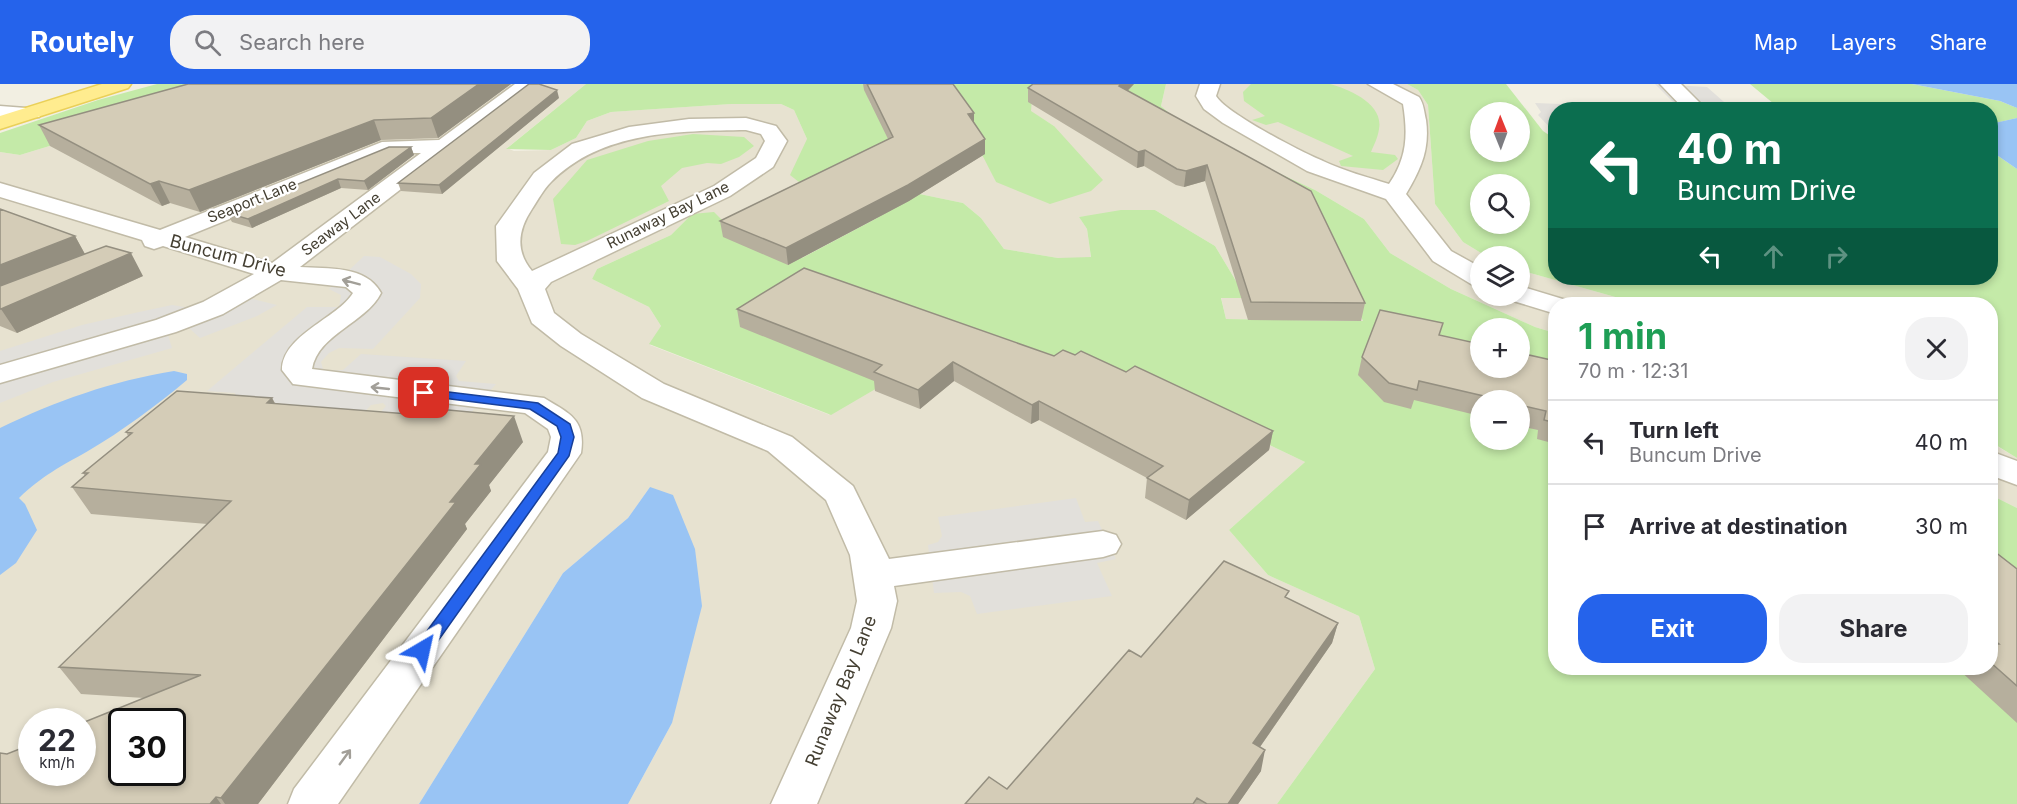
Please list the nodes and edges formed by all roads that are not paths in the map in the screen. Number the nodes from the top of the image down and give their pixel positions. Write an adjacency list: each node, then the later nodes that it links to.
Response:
1 (121, 84): 8 (main road)
2 (526, 84): 10 (street, Seaway Lane)
3 (1210, 84): 12 (street)
4 (1378, 84): 12 (street)
5 (1670, 84): 6 (street)
6 (1689, 102)
7 (0, 112): 8 (street)
8 (33, 113): 9 (main road)
9 (0, 123)
10 (444, 147): 13 (street, Seaport Lane); 15 (street, Seaway Lane)
11 (0, 190): 13 (street, Buncum Drive)
12 (1394, 194): 16 (street)
13 (162, 238): 14 (street, Seaport Lane); 15 (street, Buncum Drive)
14 (129, 252)
15 (276, 272): 20 (street, Seaway Lane); 25 (street, Buncum Drive, one-way to 15)
16 (1470, 272)
17 (531, 288): 17 (street, Runaway Bay Lane); 24 (street, Runaway Bay Lane)
18 (1530, 297): 19 (street)
19 (1548, 303)
20 (0, 374)
21 (1998, 465): 22 (street)
22 (2017, 474)
23 (1103, 544): 24 (street)
24 (873, 575): 26 (street, Runaway Bay Lane)
25 (311, 804)
26 (794, 804)

